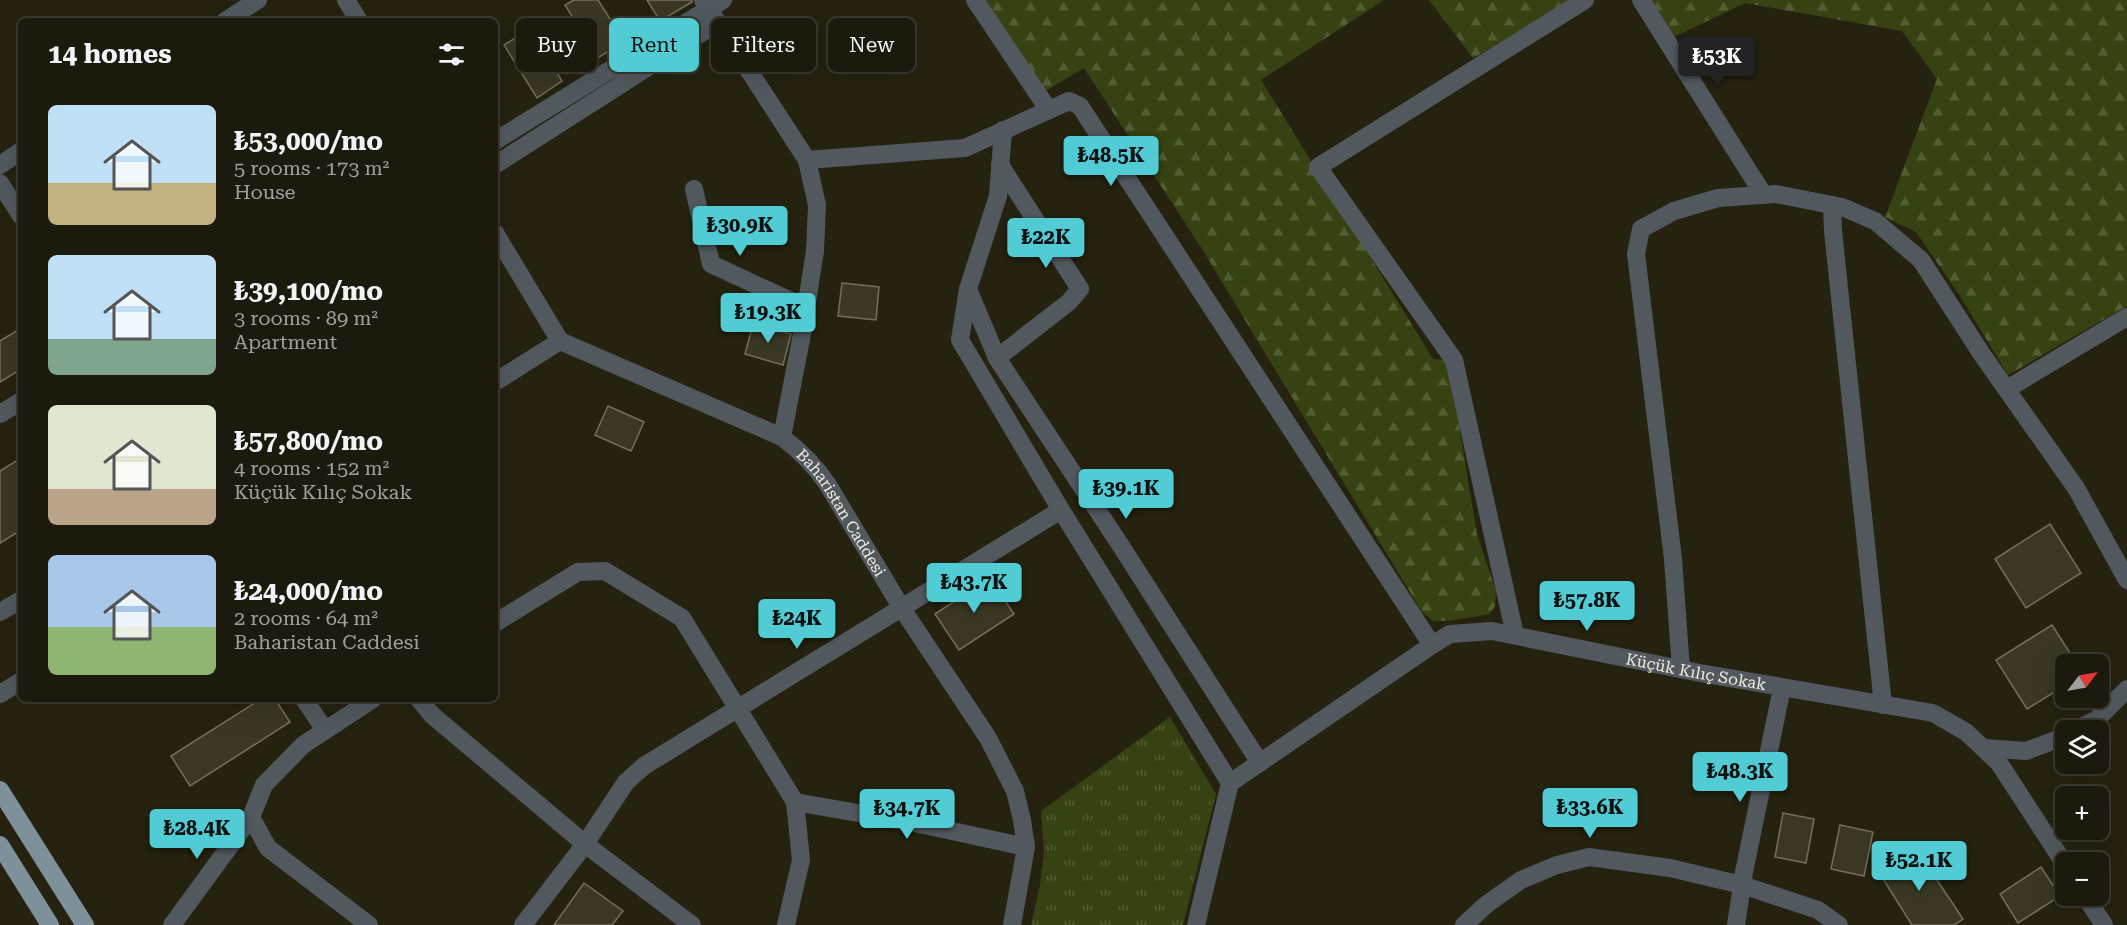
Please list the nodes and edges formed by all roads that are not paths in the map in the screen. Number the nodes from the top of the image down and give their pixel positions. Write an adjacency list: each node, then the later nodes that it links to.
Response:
1 (258, 0): 6 (street)
2 (975, 0): 7 (street)
3 (1585, 0): 37 (street)
4 (1641, 0): 17 (street)
5 (713, 8): 9 (street); 11 (street); 12 (street)
6 (230, 18)
7 (1048, 109): 8 (street); 38 (street)
8 (1004, 130): 11 (street); 14 (street)
9 (498, 139)
10 (18, 154): 13 (street)
11 (807, 160): 22 (street)
12 (498, 163)
13 (0, 165)
14 (1000, 165): 21 (street); 25 (street)
15 (0, 183): 19 (street)
16 (694, 189): 22 (street)
17 (1763, 194): 18 (street); 39 (street)
18 (1832, 205): 27 (street); 47 (street)
19 (18, 211)
20 (498, 238): 24 (street)
21 (968, 289): 25 (street); 31 (street)
22 (806, 308): 30 (street)
23 (2127, 317): 27 (street)
24 (560, 341): 26 (street); 30 (street, Baharistan Caddesi)
25 (997, 358): 53 (street)
26 (498, 380)
27 (2007, 389): 32 (street)
28 (18, 403): 29 (street)
29 (0, 414)
30 (782, 437): 34 (street, Baharistan Caddesi)
31 (1061, 510): 34 (street); 54 (street)
32 (2127, 580)
33 (18, 602): 35 (street)
34 (901, 606): 48 (street); 60 (street, Baharistan Caddesi)
35 (0, 612)
36 (498, 621): 48 (street)
37 (1515, 636): 38 (street, Küçük Kılıç Sokak); 39 (street, Küçük Kılıç Sokak)
38 (1432, 645): 53 (street, Küçük Kılıç Sokak)
39 (1681, 669): 41 (street, Küçük Kılıç Sokak)
40 (18, 683): 43 (street)
41 (1782, 688): 47 (street, Küçük Kılıç Sokak); 62 (street)
42 (2127, 689): 49 (street)
43 (0, 694)
44 (306, 702): 50 (street)
45 (368, 702): 50 (street)
46 (421, 702): 58 (street)
47 (1883, 705): 52 (street, Küçük Kılıç Sokak)
48 (737, 709): 56 (street); 58 (street)
49 (2096, 720)
50 (325, 730): 57 (street)
51 (2055, 740): 52 (street)
52 (1984, 748): 61 (street, Küçük Kılıç Sokak)
53 (1260, 763): 54 (street, Küçük Kılıç Sokak)
54 (1230, 783): 72 (street)
55 (0, 790): 65 (main road)
56 (795, 802): 60 (street); 70 (street)
57 (251, 817): 66 (street); 67 (street)
58 (585, 844): 68 (street); 69 (street)
59 (0, 845): 64 (main road)
60 (1026, 847): 71 (street, Baharistan Caddesi)
61 (2057, 852)
62 (1742, 885): 73 (street); 74 (street); 75 (street)
63 (2092, 906): 76 (street)
64 (50, 925)
65 (84, 925)
66 (172, 925)
67 (369, 925)
68 (523, 925)
69 (692, 925)
70 (786, 925)
71 (1011, 925)
72 (1196, 925)
73 (1464, 925)
74 (1736, 925)
75 (1839, 925)
76 (2104, 925)

